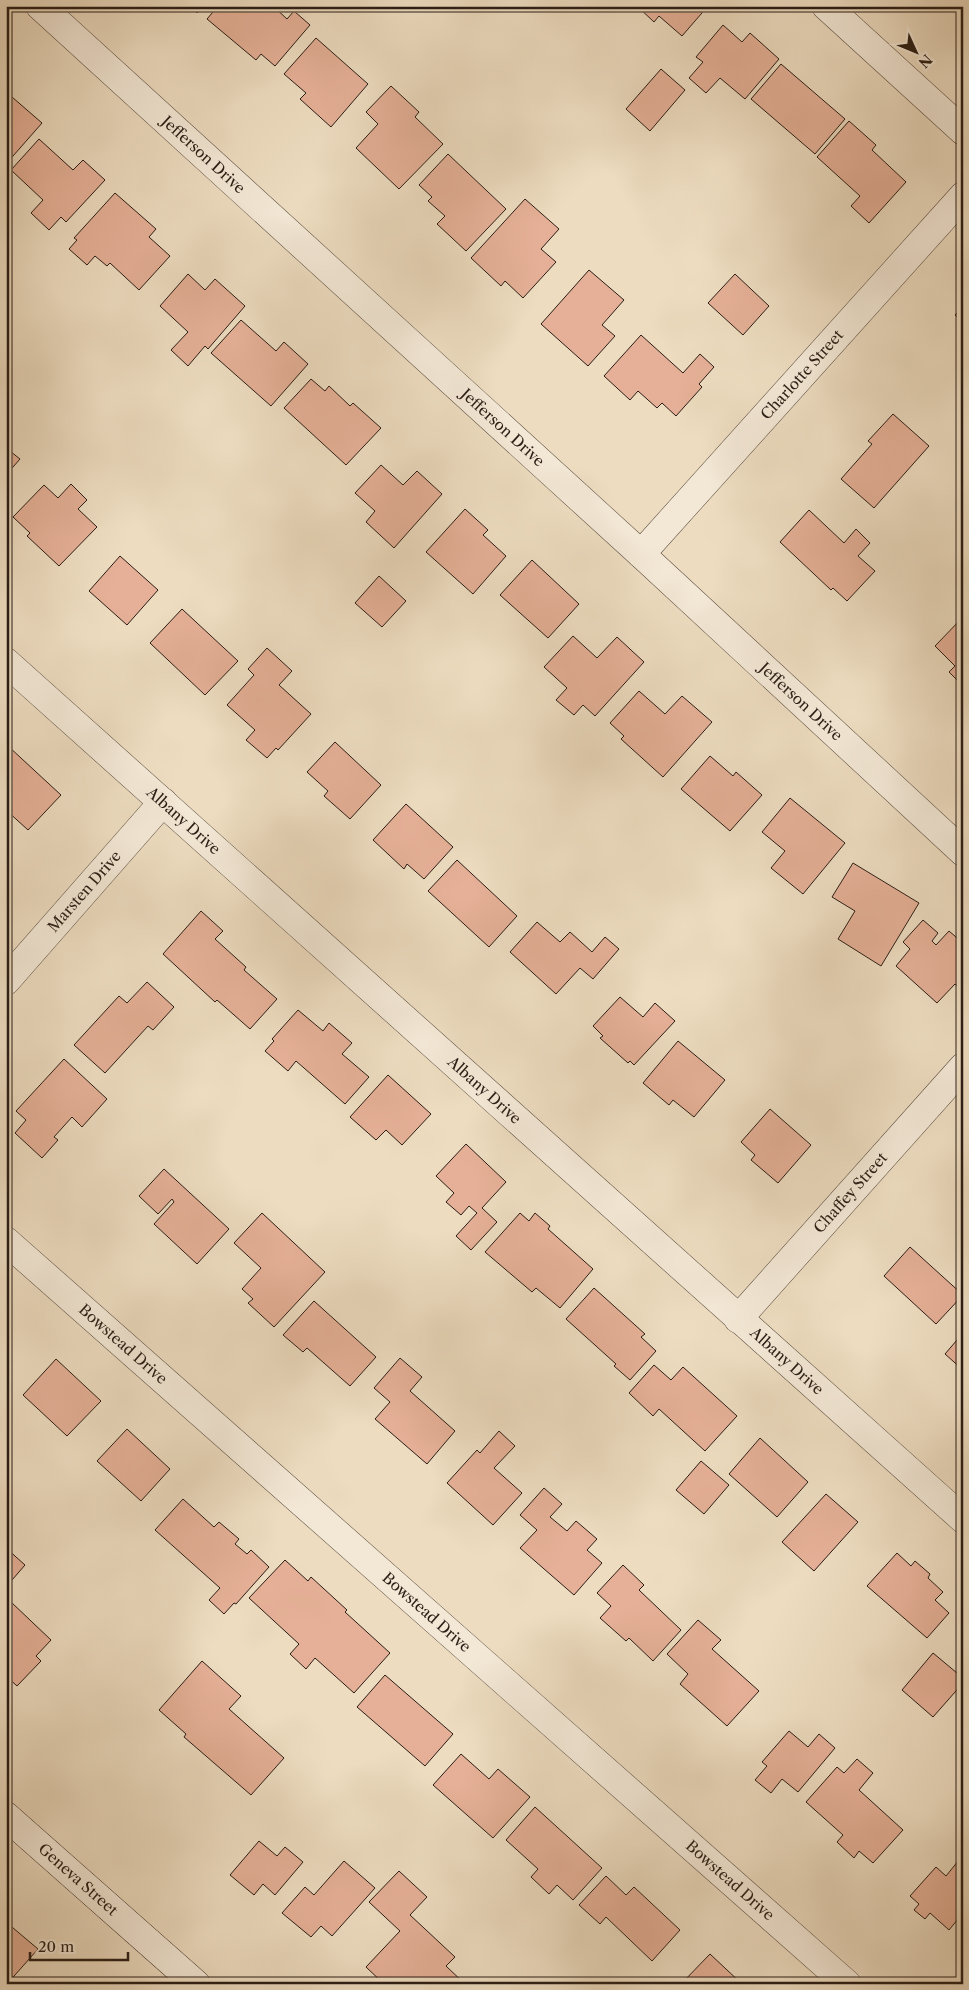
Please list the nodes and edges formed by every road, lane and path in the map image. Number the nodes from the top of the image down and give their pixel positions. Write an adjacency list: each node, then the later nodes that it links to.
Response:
1 (40, 6): 5 (street, Jefferson Drive)
2 (826, 6): 3 (street)
3 (963, 131)
4 (963, 196): 5 (street, Charlotte Street)
5 (641, 554): 8 (street, Jefferson Drive)
6 (6, 662): 7 (street, Albany Drive)
7 (163, 802): 9 (street, Marsten Drive); 12 (street, Albany Drive)
8 (963, 852)
9 (6, 981)
10 (963, 1067): 12 (street, Chaffey Street)
11 (6, 1241): 16 (street, Bowstead Drive)
12 (738, 1318): 13 (street, Albany Drive)
13 (963, 1519)
14 (6, 1816): 15 (street, Geneva Street)
15 (196, 1984)
16 (847, 1984)

